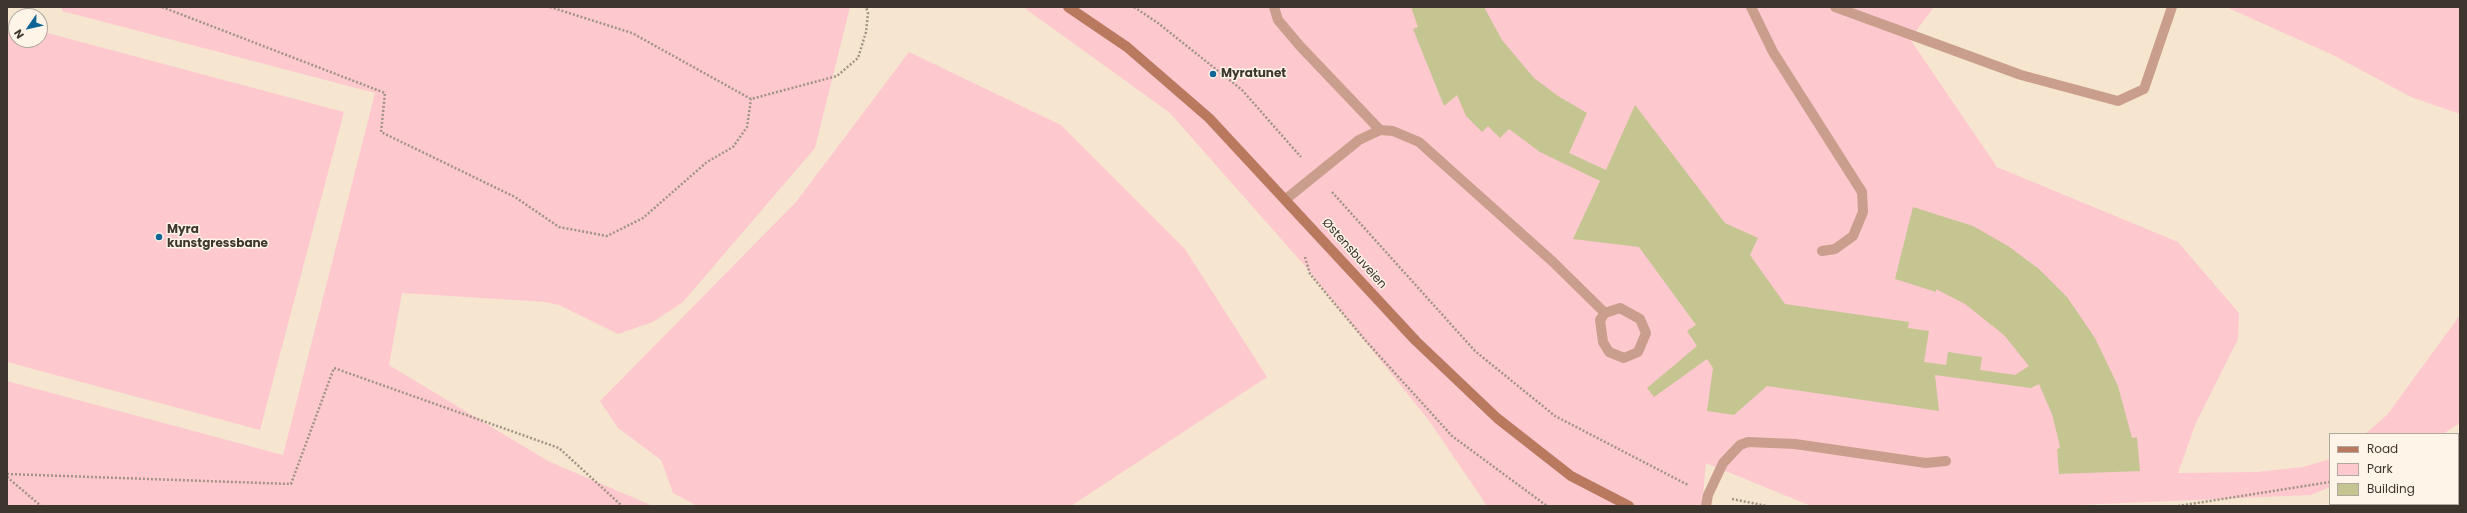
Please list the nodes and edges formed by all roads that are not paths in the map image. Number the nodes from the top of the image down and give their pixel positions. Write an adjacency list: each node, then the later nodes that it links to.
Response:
1 (1068, 7): 7 (main road, Østensbuveien)
2 (1274, 7): 6 (lane)
3 (1751, 7): 8 (lane)
4 (1835, 7): 5 (lane)
5 (2172, 7)
6 (1380, 130): 7 (lane); 9 (lane)
7 (1286, 199): 11 (main road, Østensbuveien)
8 (1822, 251)
9 (1605, 313): 9 (lane)
10 (1946, 461): 12 (lane)
11 (1629, 506)
12 (1706, 506)

